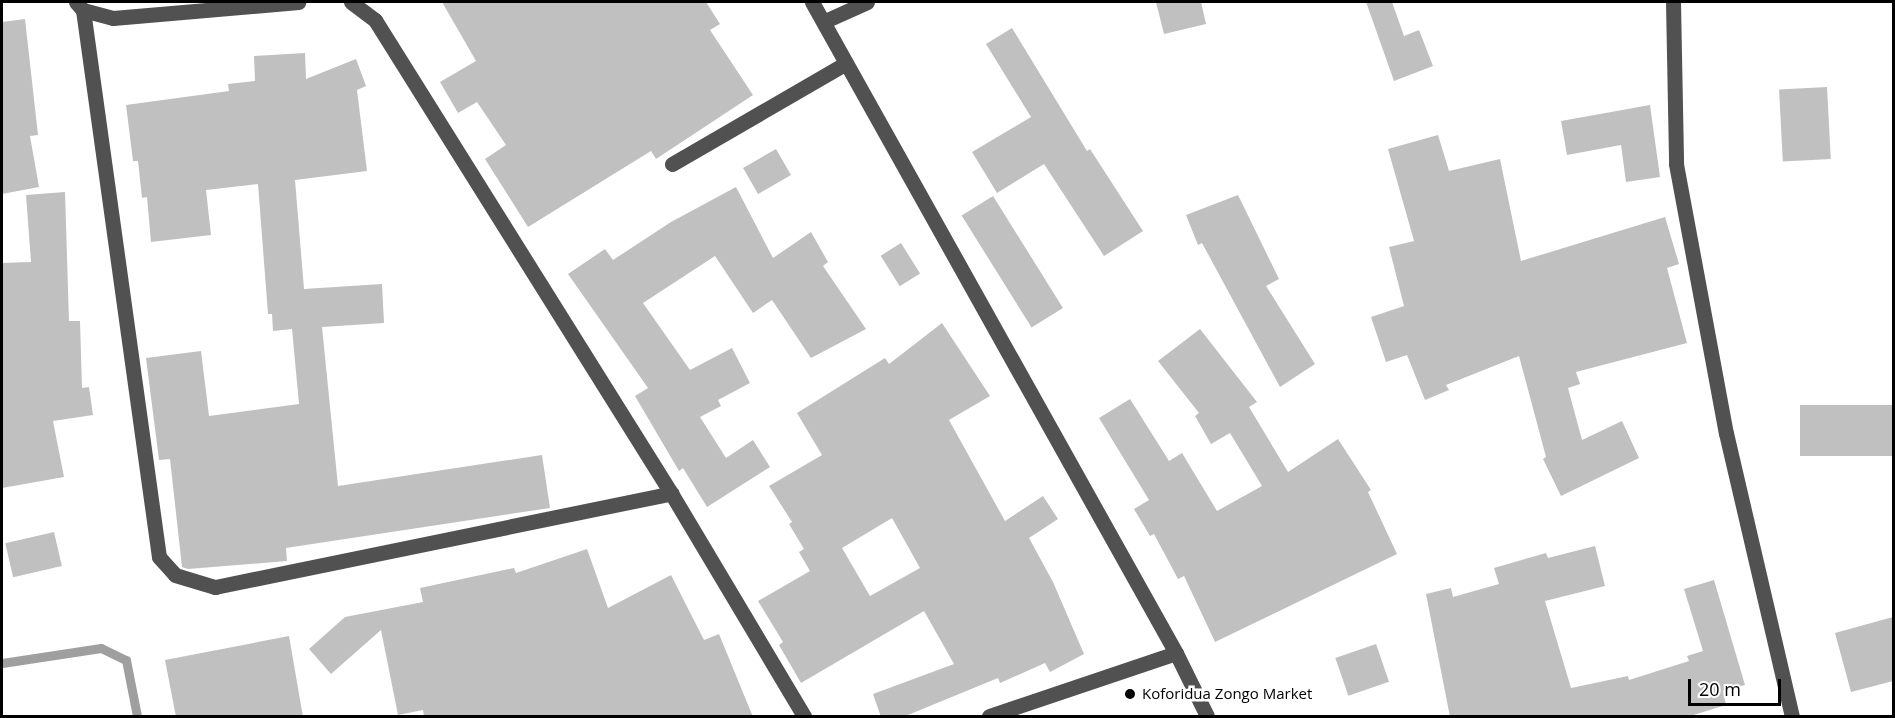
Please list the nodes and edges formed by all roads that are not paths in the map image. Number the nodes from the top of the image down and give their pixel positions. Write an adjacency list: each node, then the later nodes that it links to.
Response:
1 (298, 2): 6 (street)
2 (351, 2): 10 (street)
3 (812, 2): 7 (street)
4 (867, 2): 7 (street)
5 (1673, 2): 15 (street)
6 (80, 5): 10 (street)
7 (825, 21): 8 (street)
8 (846, 63): 9 (street); 11 (street)
9 (672, 164)
10 (671, 493): 12 (street)
11 (1176, 653): 13 (street); 14 (street)
12 (804, 717)
13 (989, 717)
14 (1207, 717)
15 (1792, 717)

